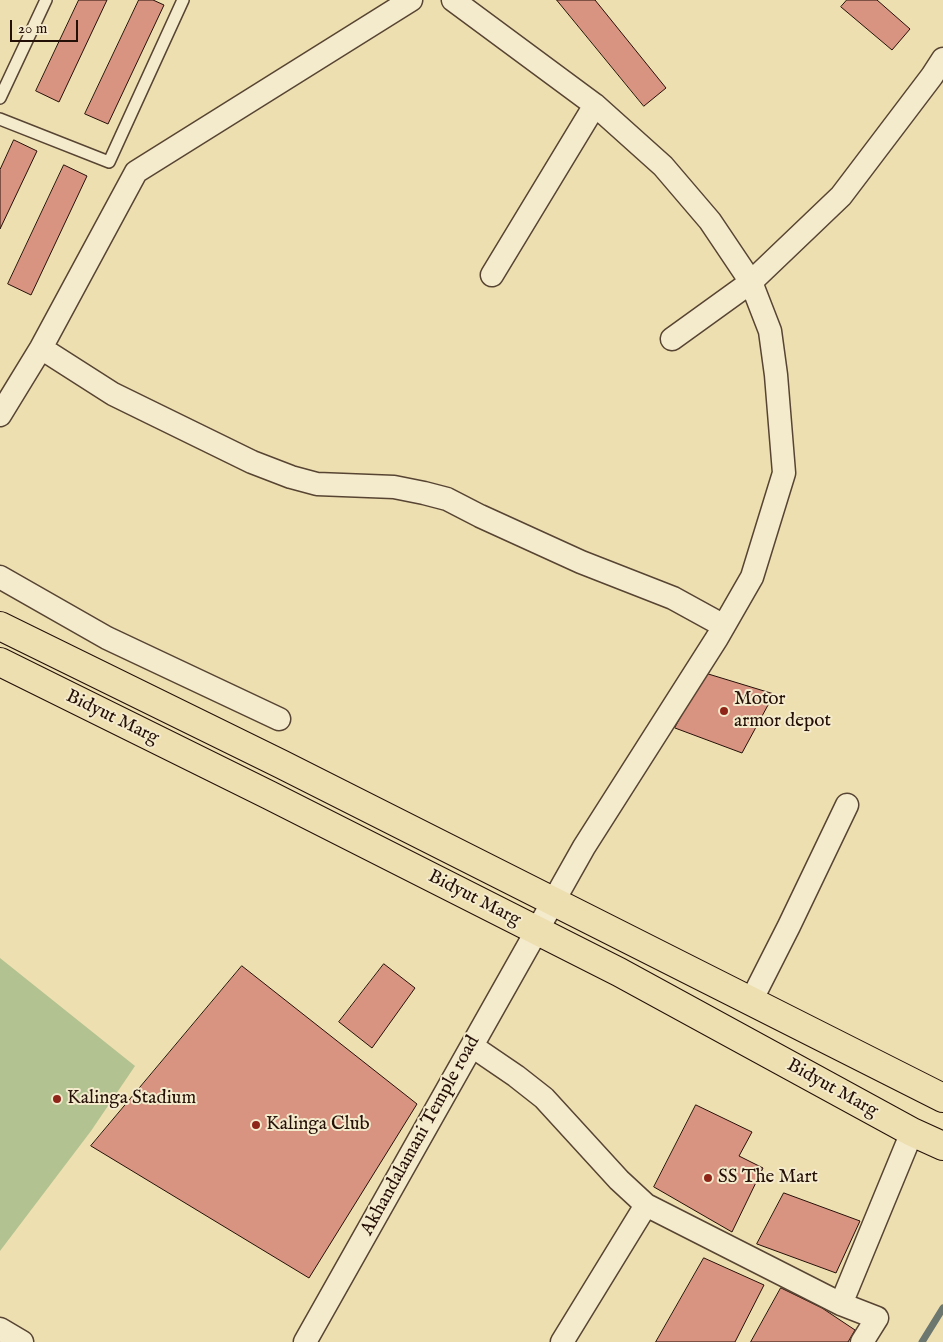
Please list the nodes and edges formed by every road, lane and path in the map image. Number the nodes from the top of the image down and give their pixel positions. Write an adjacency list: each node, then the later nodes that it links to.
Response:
1 (46, 0): 6 (lane)
2 (183, 0): 8 (lane)
3 (411, 0): 12 (street)
4 (453, 0): 7 (street, Akhandalamani Temple road)
5 (943, 59): 10 (street)
6 (0, 98)
7 (595, 105): 9 (street); 10 (street, Akhandalamani Temple road)
8 (0, 119)
9 (492, 275)
10 (751, 282): 11 (street); 16 (street, Akhandalamani Temple road)
11 (672, 340)
12 (40, 348): 13 (street); 16 (street)
13 (0, 415)
14 (0, 577): 18 (street)
15 (0, 626): 20 (main road, Bidyut Marg)
16 (724, 626): 20 (street, Akhandalamani Temple road)
17 (0, 662): 21 (main road, Bidyut Marg)
18 (279, 719)
19 (847, 805): 22 (street)
20 (553, 902): 21 (street, Akhandalamani Temple road); 22 (main road, Bidyut Marg)
21 (537, 931): 23 (street, Akhandalamani Temple road); 25 (main road, Bidyut Marg)
22 (751, 1002): 24 (main road, Bidyut Marg)
23 (472, 1046): 27 (street); 31 (street, Akhandalamani Temple road)
24 (943, 1098)
25 (912, 1132): 26 (main road, Bidyut Marg); 28 (street)
26 (943, 1146)
27 (646, 1205): 28 (street); 32 (street)
28 (841, 1304): 33 (street)
29 (0, 1329): 30 (street)
30 (22, 1342)
31 (305, 1342)
32 (562, 1342)
33 (862, 1342)

